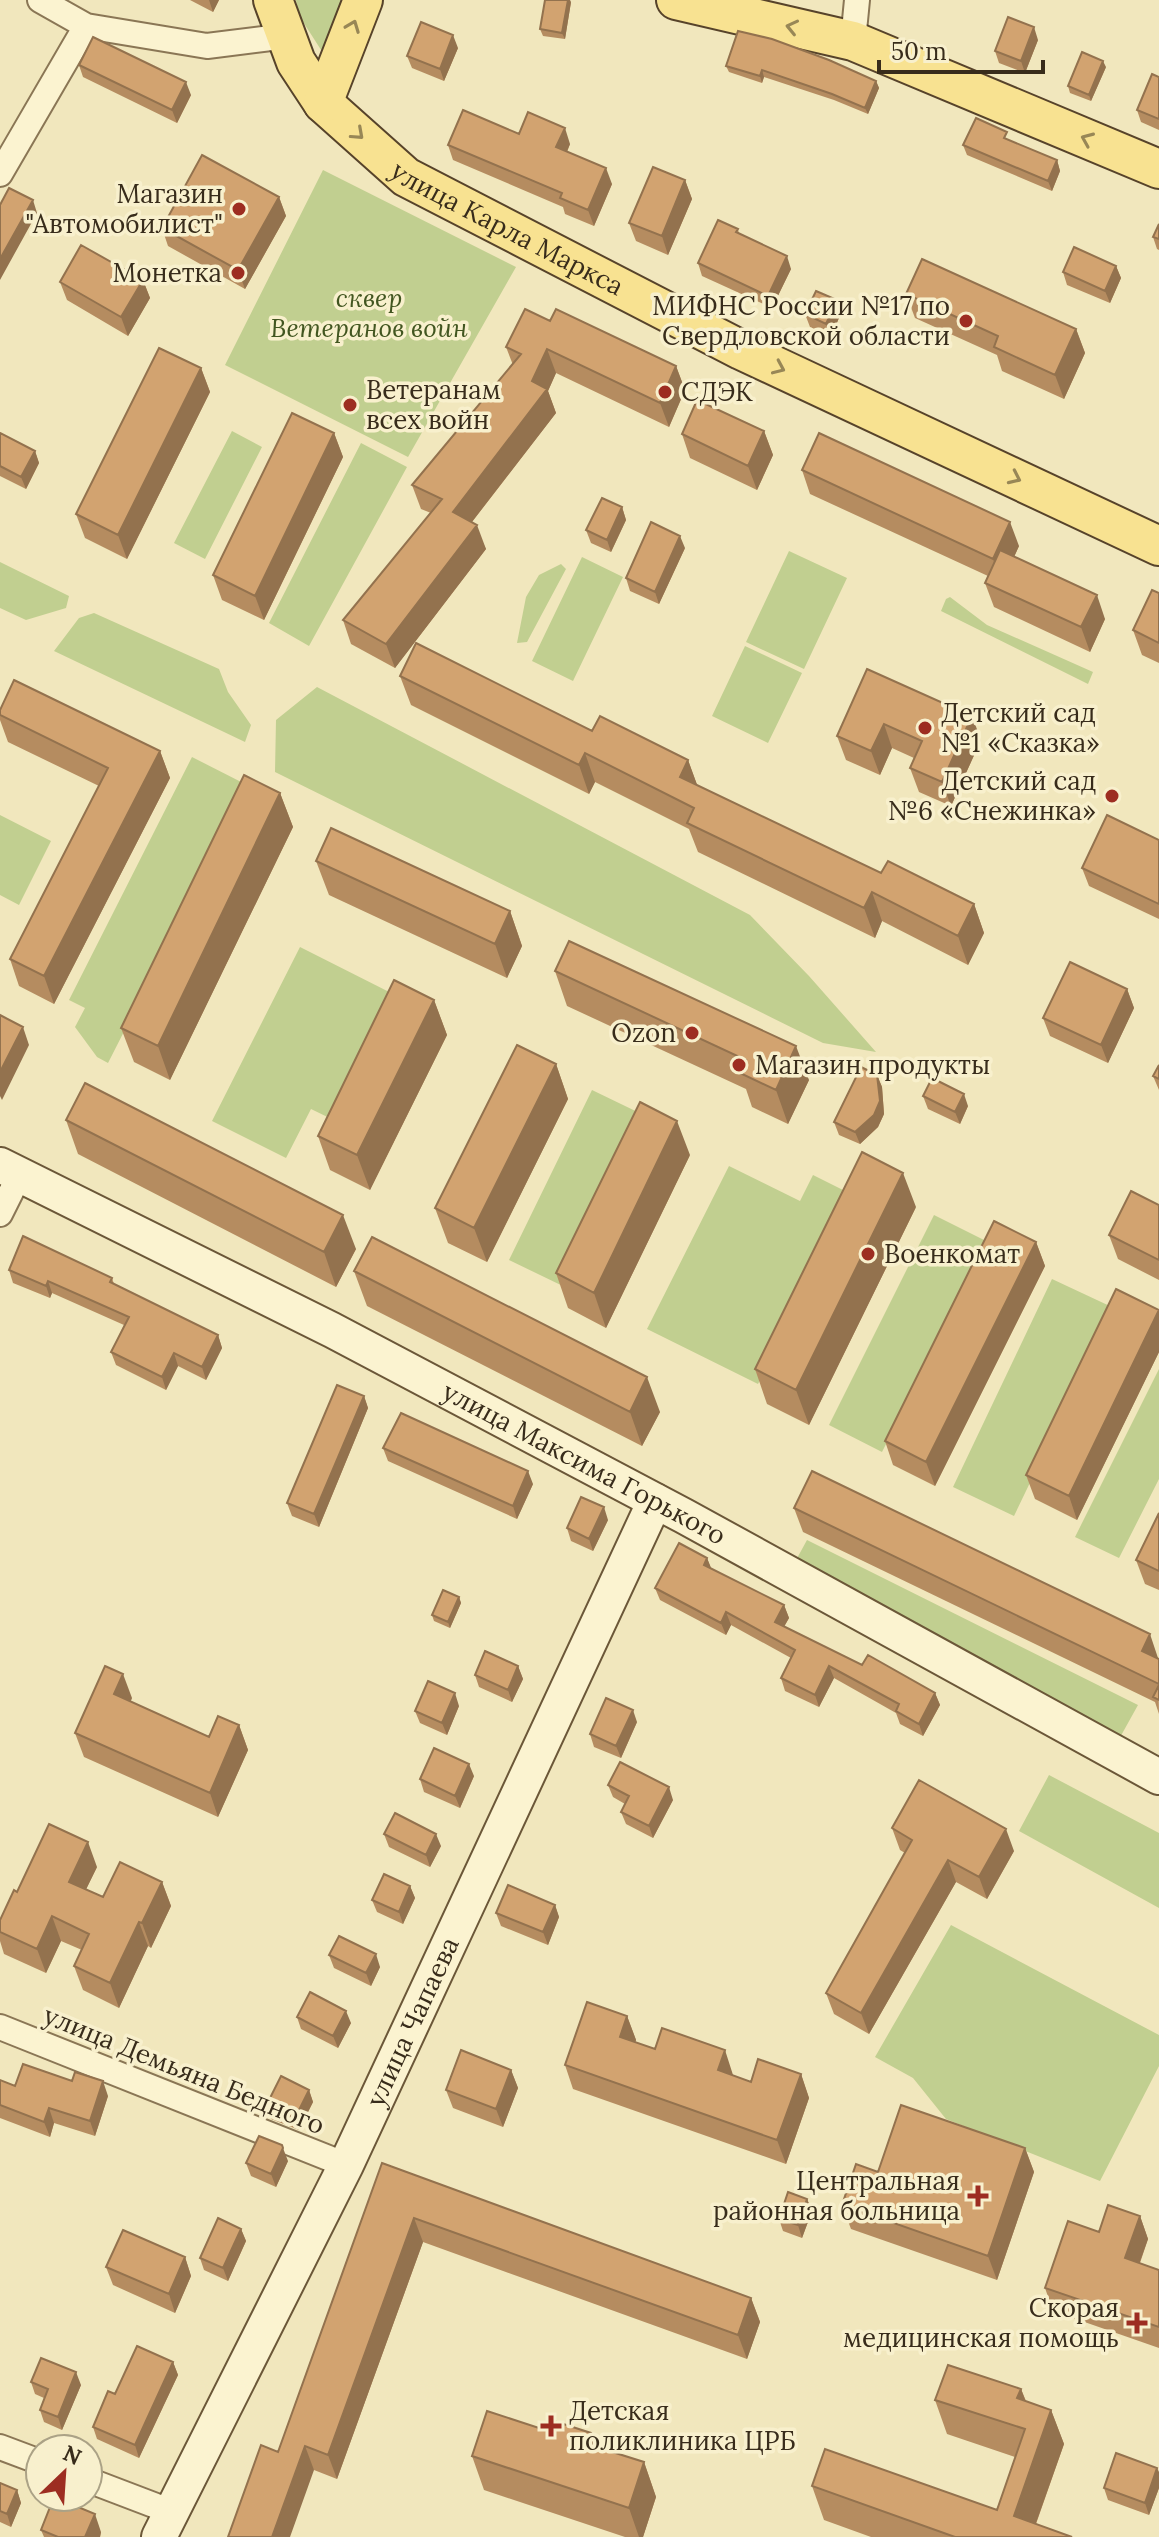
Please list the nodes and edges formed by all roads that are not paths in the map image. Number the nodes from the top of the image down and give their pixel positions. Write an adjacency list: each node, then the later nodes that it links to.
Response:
1 (40, 0): 6 (street)
2 (273, 0): 7 (main road, улица Карла Маркса)
3 (363, 0): 9 (main road, one-way to 3)
4 (676, 0): 8 (main road, one-way to 4)
5 (857, 0): 8 (street)
6 (86, 26): 7 (street); 11 (street)
7 (287, 36): 9 (main road, улица Карла Маркса)
8 (853, 41): 10 (main road, one-way to 8)
9 (323, 103): 12 (main road, улица Карла Маркса, one-way to 12)
10 (1159, 169)
11 (0, 174)
12 (1159, 546)
13 (10, 1170): 14 (street); 15 (street, улица Максима Горького)
14 (0, 1214)
15 (655, 1501): 16 (street, улица Максима Горького); 18 (street, улица Чапаева)
16 (1159, 1777)
17 (0, 2027): 18 (street, улица Демьяна Бедного)
18 (346, 2165): 22 (street, улица Чапаева)
19 (0, 2447): 20 (street)
20 (24, 2456)
21 (104, 2489): 22 (street)
22 (165, 2524)

